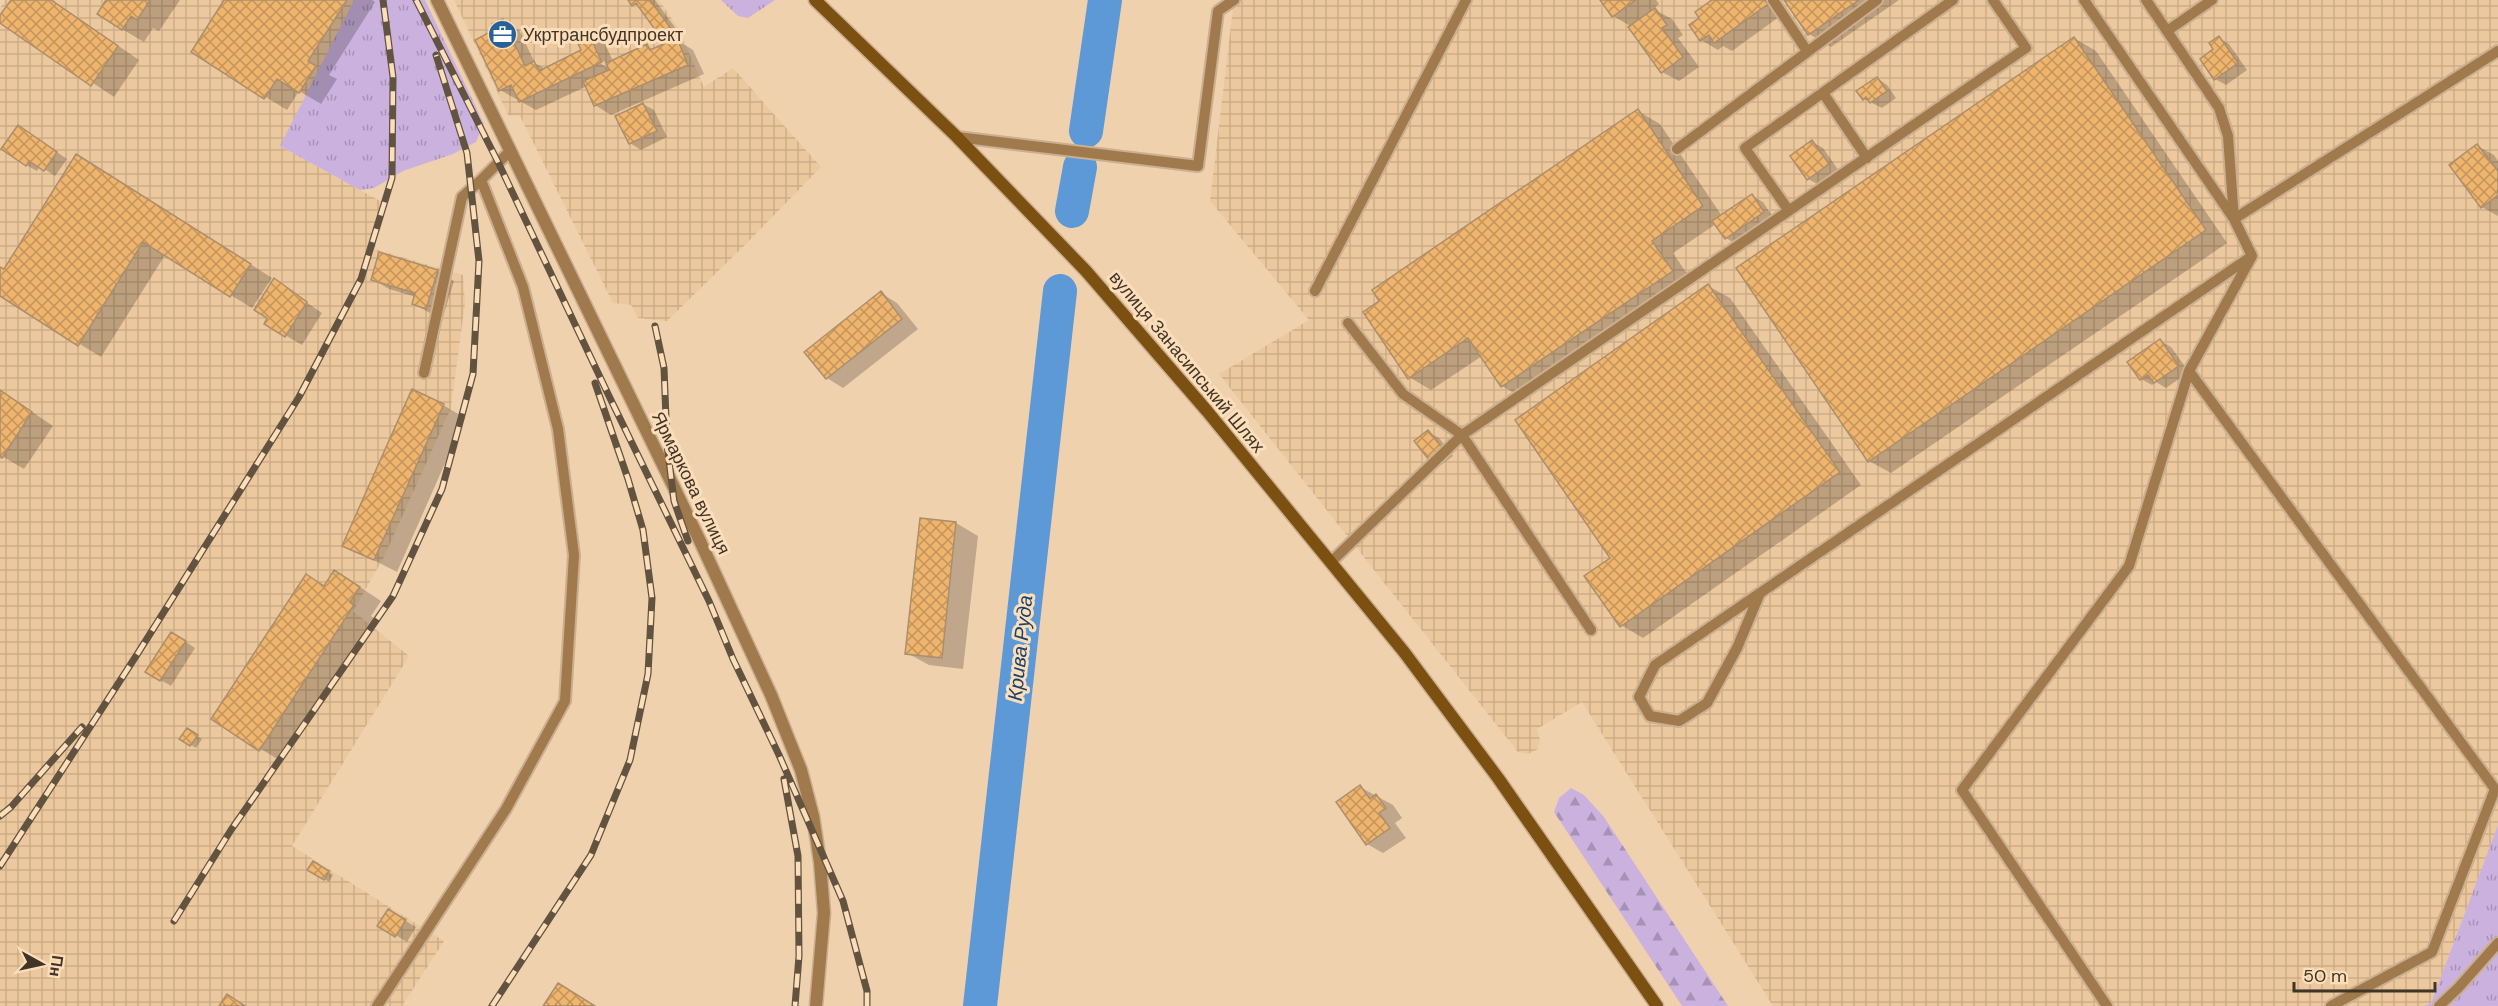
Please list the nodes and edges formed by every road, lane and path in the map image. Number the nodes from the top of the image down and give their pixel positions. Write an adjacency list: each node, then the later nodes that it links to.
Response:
1 (437, 0): 18 (street, Ярмаркова вулиця)
2 (815, 0): 16 (main road, вулиця Занасипський Шлях)
3 (1234, 0): 16 (lane)
4 (1466, 0): 24 (lane)
5 (1773, 0): 13 (lane)
6 (1877, 0): 13 (lane)
7 (1953, 0): 15 (lane)
8 (1993, 0): 19 (lane)
9 (2084, 0): 22 (lane)
10 (2146, 0): 12 (lane)
11 (2212, 0): 12 (lane)
12 (2167, 31): 22 (lane)
13 (1807, 51): 17 (lane)
14 (2498, 51): 22 (lane)
15 (1823, 93): 19 (lane); 21 (lane)
16 (957, 137): 29 (main road, вулиця Занасипський Шлях)
17 (1677, 149)
18 (510, 151): 20 (lane); 35 (street, Ярмаркова вулиця)
19 (1867, 158): 21 (lane)
20 (481, 180): 27 (lane); 34 (lane)
21 (1789, 211): 28 (lane)
22 (2234, 219): 23 (lane)
23 (2252, 256): 26 (lane); 30 (lane)
24 (1315, 291)
25 (1348, 323): 28 (lane)
26 (2189, 371): 32 (lane); 37 (lane)
27 (424, 373)
28 (1462, 435): 29 (lane); 31 (lane)
29 (1331, 562): 36 (main road, вулиця Занасипський Шлях)
30 (1760, 593): 30 (lane)
31 (1591, 630)
32 (2497, 785): 38 (lane)
33 (2498, 944): 39 (lane)
34 (377, 1006)
35 (816, 1006)
36 (1657, 1006)
37 (2106, 1006)
38 (2331, 1006)
39 (2439, 1006)

